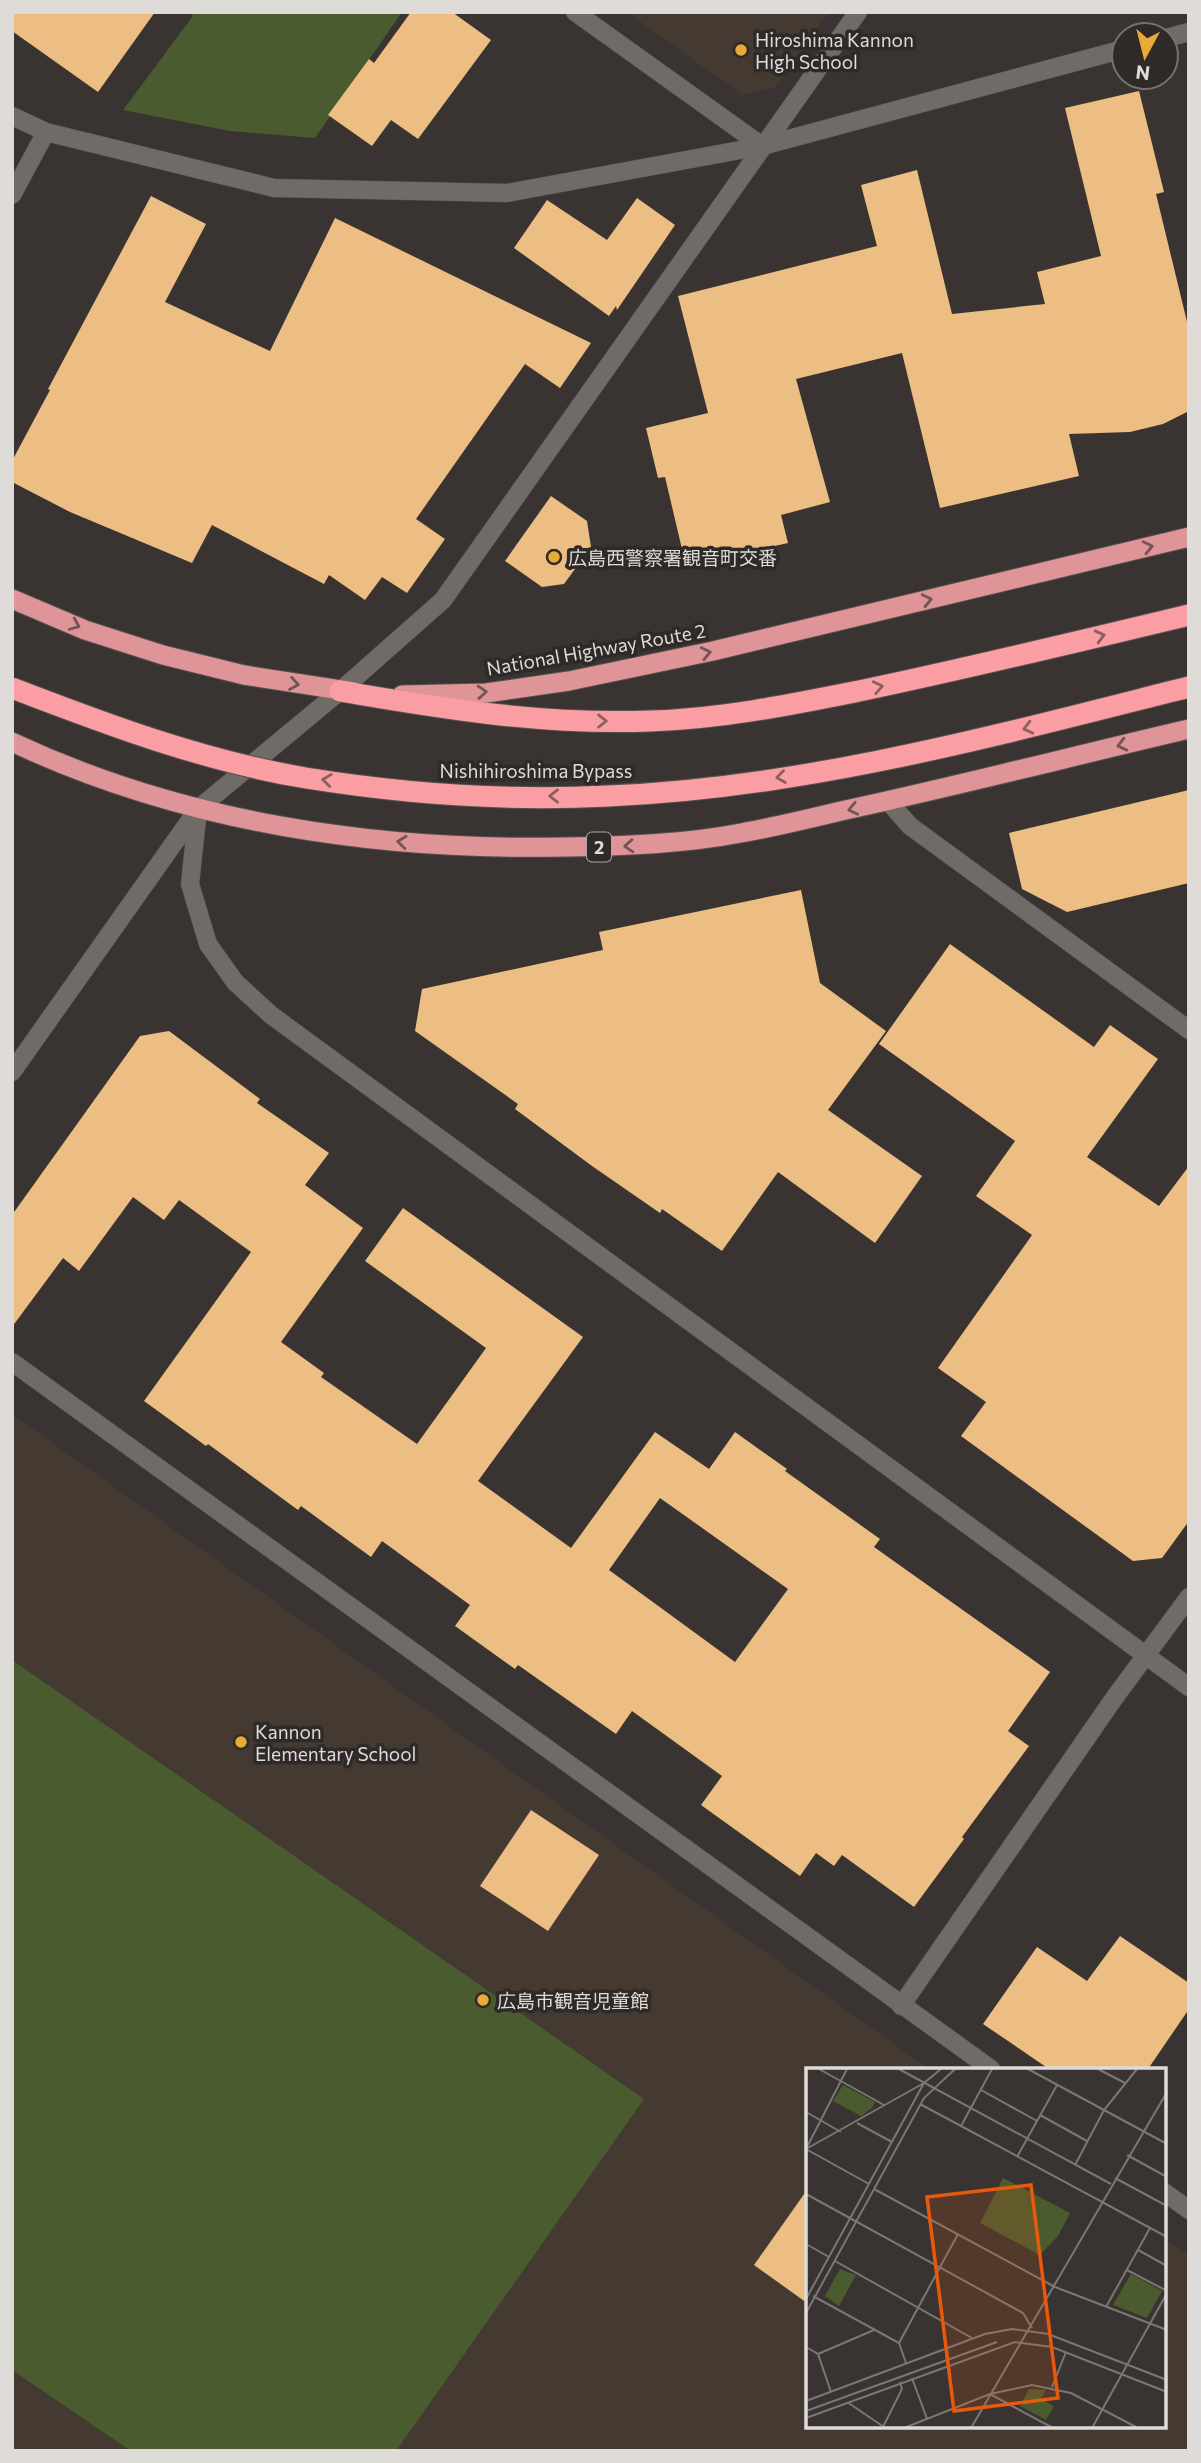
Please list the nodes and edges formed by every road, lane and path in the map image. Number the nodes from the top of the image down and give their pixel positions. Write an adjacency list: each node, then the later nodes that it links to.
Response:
1 (575, 12): 6 (street)
2 (858, 12): 6 (street)
3 (1110, 53): 6 (street)
4 (12, 116): 5 (street)
5 (46, 132): 6 (street); 7 (street)
6 (762, 146): 13 (street)
7 (12, 195)
8 (1189, 537): 13 (highway, National Highway Route 2, one-way to 8)
9 (12, 599): 13 (highway, National Highway Route 2, one-way to 13)
10 (1189, 615): 13 (highway, one-way to 10)
11 (1189, 687): 12 (highway, Nishihiroshima Bypass, one-way to 12, bridge)
12 (12, 688)
13 (340, 691): 17 (street)
14 (1189, 729): 16 (highway, 2, one-way to 16)
15 (12, 742): 17 (highway, 2)
16 (888, 801): 17 (highway, 2, one-way to 17); 18 (street)
17 (198, 809): 19 (street); 22 (street)
18 (1189, 1030)
19 (12, 1072)
20 (12, 1362): 24 (street)
21 (1189, 1597): 22 (street)
22 (1144, 1655): 23 (street); 24 (street)
23 (1189, 1687)
24 (901, 2006): 25 (street)
25 (990, 2068)
26 (1166, 2193): 27 (street)
27 (1189, 2210)

